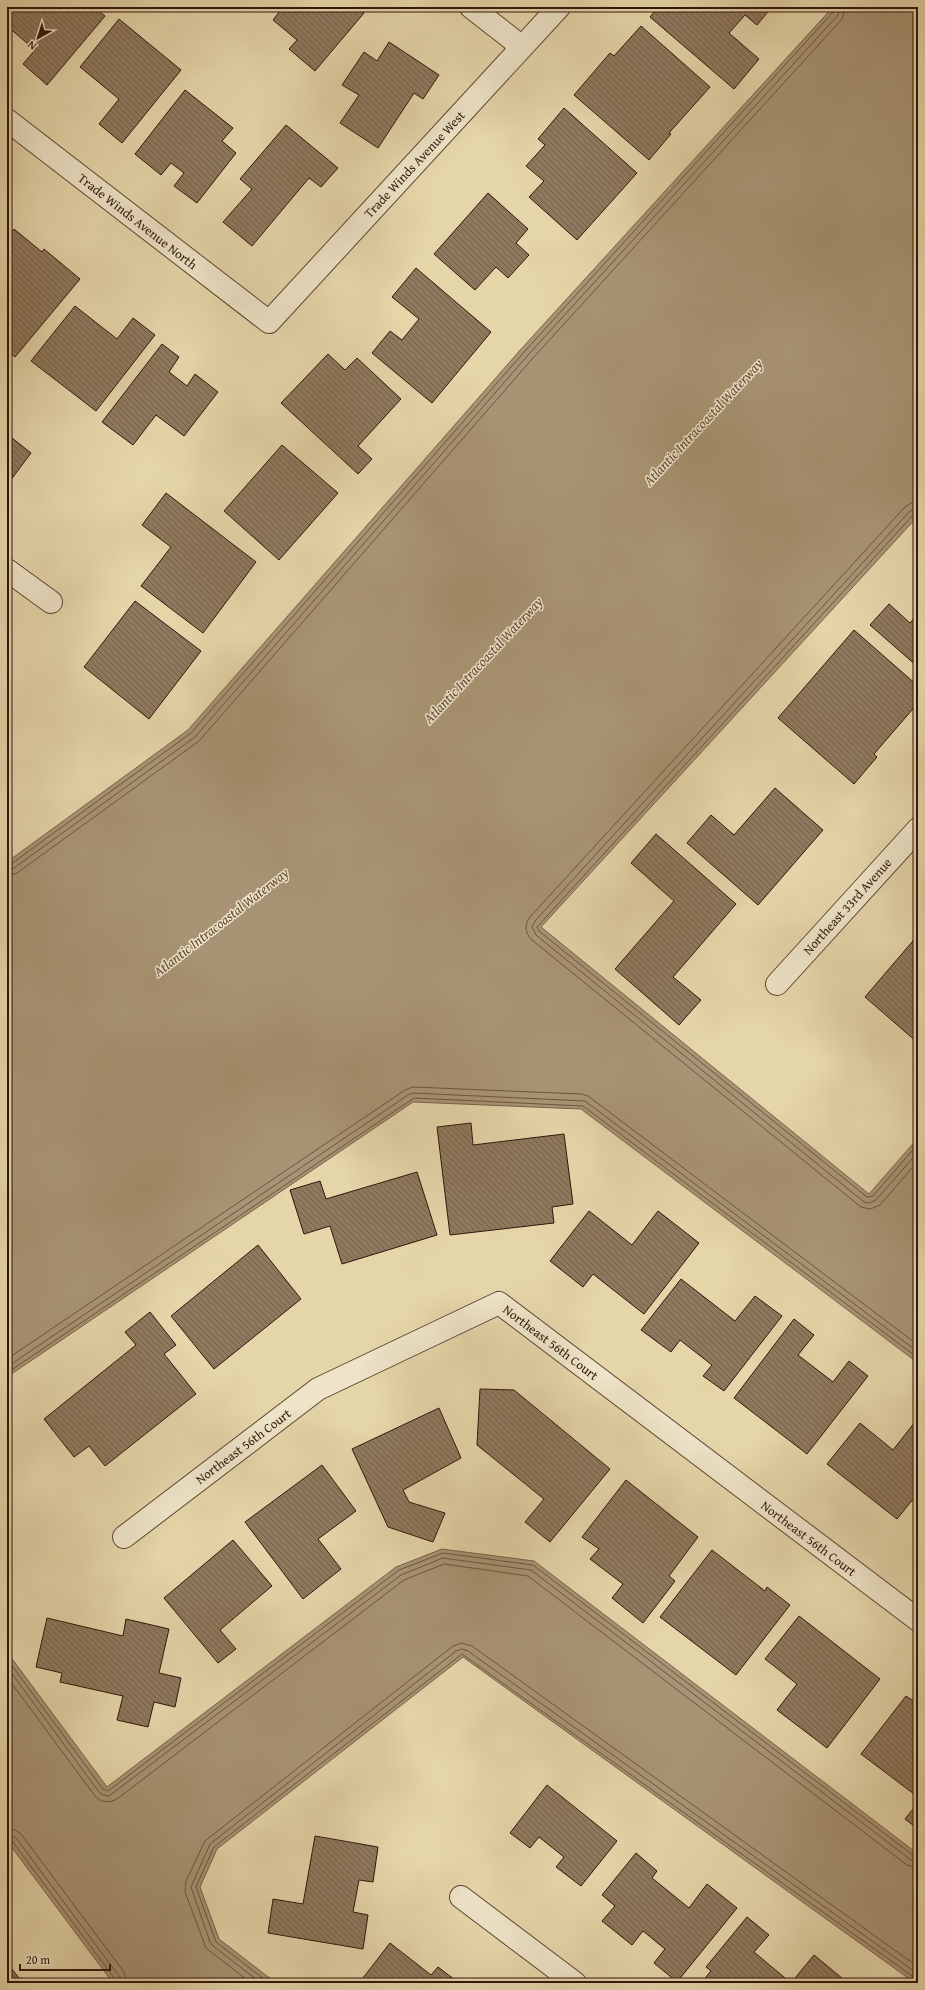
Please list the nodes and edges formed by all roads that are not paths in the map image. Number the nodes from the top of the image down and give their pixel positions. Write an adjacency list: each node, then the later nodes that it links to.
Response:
1 (471, 7): 3 (street)
2 (559, 7): 3 (street, Trade Winds Avenue West)
3 (522, 48): 5 (street, Trade Winds Avenue West)
4 (7, 120): 5 (street, Trade Winds Avenue North)
5 (269, 322)
6 (7, 570): 7 (street)
7 (51, 602)
8 (918, 828): 9 (street, Northeast 33rd Avenue)
9 (777, 984)
10 (124, 1537): 11 (street, Northeast 56th Court)
11 (918, 1620)
12 (461, 1897): 13 (street)
13 (575, 1983)

